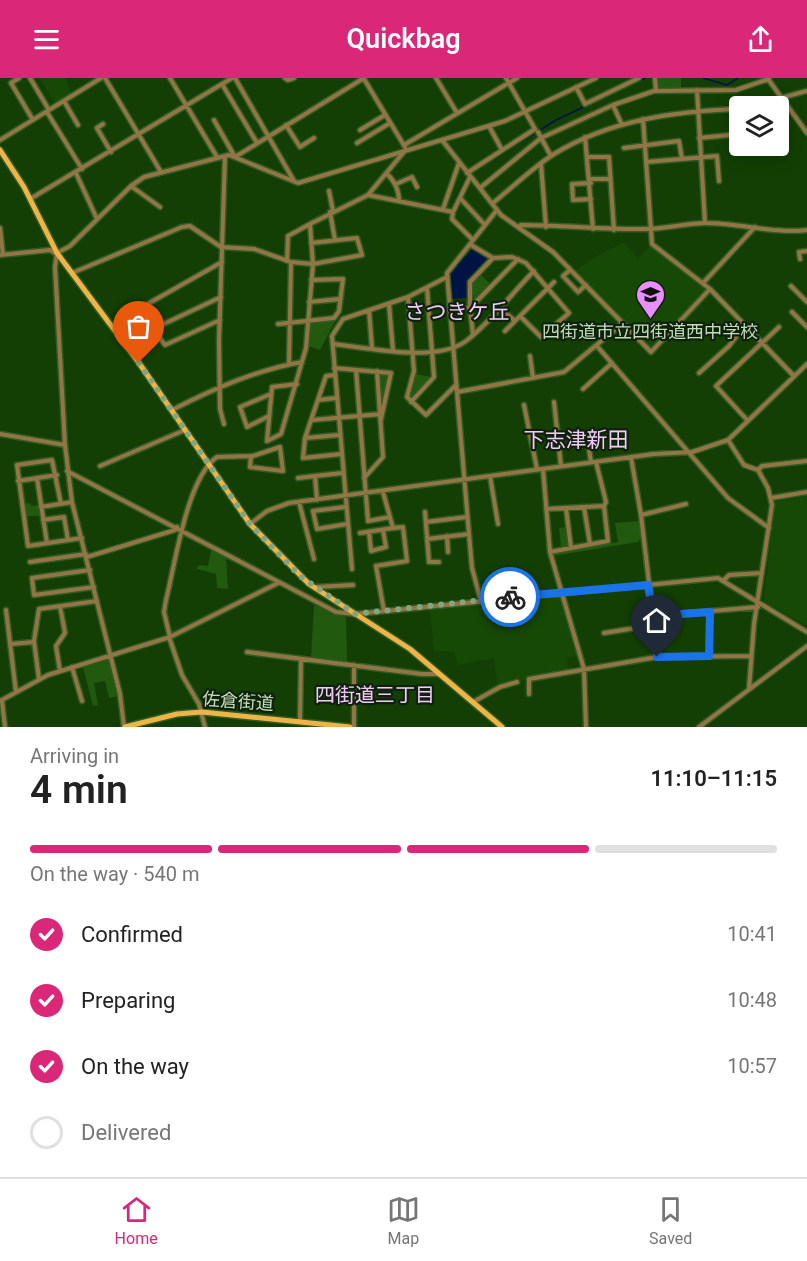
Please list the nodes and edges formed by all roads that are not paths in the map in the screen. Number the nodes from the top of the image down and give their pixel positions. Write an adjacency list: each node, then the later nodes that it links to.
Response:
1 (19, 78): 35 (street)
2 (30, 78): 30 (street)
3 (103, 78): 24 (street); 46 (street)
4 (170, 78): 25 (street)
5 (233, 78): 17 (street); 47 (street)
6 (285, 78): 7 (street)
7 (294, 78)
8 (364, 78): 33 (street); 40 (street)
9 (436, 78): 32 (street)
10 (506, 78): 16 (street)
11 (517, 78): 16 (street)
12 (596, 78): 18 (street)
13 (639, 78): 18 (street)
14 (655, 78): 20 (street)
15 (768, 79): 19 (street); 22 (street)
16 (509, 83): 31 (street); 32 (street)
17 (222, 84): 25 (street); 55 (street)
18 (576, 87): 31 (street)
19 (697, 90): 20 (street); 29 (street)
20 (656, 91): 26 (street)
21 (807, 91): 23 (street)
22 (781, 96)
23 (789, 96)
24 (64, 101): 30 (street); 39 (street)
25 (186, 105): 46 (street); 67 (street)
26 (613, 105): 41 (street); 51 (street)
27 (789, 108): 45 (street)
28 (729, 109): 29 (street)
29 (697, 110): 34 (street); 52 (street)
30 (48, 111): 35 (street); 74 (street)
31 (526, 111): 42 (street); 61 (street)
32 (457, 113): 57 (street)
33 (386, 115): 37 (street); 43 (street)
34 (642, 119): 41 (street); 58 (street)
35 (33, 120): 53 (street)
36 (214, 120): 68 (street)
37 (390, 123): 56 (street); 57 (street)
38 (103, 124): 62 (street)
39 (78, 125)
40 (286, 125): 47 (street); 50 (street)
41 (622, 125): 49 (street)
42 (489, 126): 54 (street); 61 (street)
43 (360, 130)
44 (538, 132): 51 (street)
45 (807, 133)
46 (138, 135): 62 (street); 75 (street)
47 (269, 135): 55 (street); 81 (street)
48 (729, 135): 52 (street)
49 (585, 137): 65 (street); 66 (street)
50 (314, 138)
51 (541, 138): 65 (street); 87 (street)
52 (699, 138): 69 (street)
53 (0, 140)
54 (442, 140): 63 (street); 72 (street)
55 (257, 142): 68 (street)
56 (357, 143)
57 (404, 145): 63 (street)
58 (645, 146): 59 (street); 70 (street); 71 (street)
59 (624, 148)
60 (0, 150): 91 (main road)
61 (502, 150): 78 (street)
62 (111, 152): 74 (street)
63 (405, 152): 77 (street); 81 (street)
64 (225, 156): 67 (street); 68 (street); 115 (street)
65 (552, 156): 73 (street)
66 (588, 156): 80 (street); 82 (street)
67 (217, 157): 75 (street)
68 (235, 157): 81 (street)
69 (700, 157): 70 (street); 83 (street); 101 (street)
70 (682, 159): 71 (street)
71 (646, 162): 109 (street)
72 (459, 163): 78 (street); 96 (street)
73 (541, 164): 94 (street); 105 (street)
74 (82, 170): 76 (street)
75 (161, 172): 85 (street)
76 (76, 173): 91 (street); 100 (street)
77 (386, 173): 84 (street); 89 (street)
78 (467, 173): 79 (street)
79 (471, 177): 87 (street); 90 (street)
80 (610, 178): 82 (street); 110 (street)
81 (294, 181)
82 (590, 181): 92 (street); 92 (street)
83 (719, 181)
84 (396, 184): 86 (street); 93 (street)
85 (131, 186): 95 (street); 100 (street)
86 (417, 188)
87 (480, 188): 94 (street)
88 (328, 191): 98 (street)
89 (368, 195): 93 (street); 98 (street)
90 (460, 198): 99 (street); 103 (street)
91 (30, 199): 117 (main road)
92 (591, 199): 108 (street)
93 (399, 201): 96 (street)
94 (493, 203): 97 (street)
95 (160, 207)
96 (442, 209): 99 (street)
97 (497, 210): 103 (street); 104 (street)
98 (331, 211): 102 (street); 112 (street)
99 (453, 212): 114 (street)
100 (97, 219): 117 (street)
101 (705, 223): 106 (street); 109 (street)
102 (310, 224): 113 (street); 123 (street)
103 (485, 225): 114 (street)
104 (519, 227): 105 (street); 125 (street)
105 (546, 227): 108 (street)
106 (755, 227): 111 (street); 131 (street)
107 (0, 228): 118 (street)
108 (593, 229): 110 (street)
109 (650, 229): 110 (street); 131 (street)
110 (614, 230)
111 (807, 230)
112 (335, 240): 113 (street); 124 (street)
113 (311, 243): 124 (street)
114 (472, 243): 119 (street); 128 (street)
115 (220, 247): 122 (street); 123 (street); 127 (street)
116 (807, 251): 121 (street)
117 (57, 253): 118 (street); 127 (main road); 206 (street)
118 (2, 255)
119 (493, 258): 120 (street); 145 (street)
120 (519, 259): 126 (street); 145 (street)
121 (800, 259)
122 (222, 261): 137 (street); 143 (street)
123 (289, 262): 124 (street); 152 (street)
124 (313, 264): 129 (street)
125 (570, 270): 132 (street); 132 (street)
126 (534, 271): 135 (street); 144 (street)
127 (72, 273): 192 (main road)
128 (447, 277): 134 (street); 147 (street)
129 (311, 280): 139 (street); 140 (street)
130 (554, 282): 135 (street)
131 (703, 283): 136 (street)
132 (586, 285): 154 (street)
133 (791, 286): 141 (street)
134 (427, 288): 138 (street); 166 (street)
135 (548, 288): 149 (street); 149 (street)
136 (710, 289): 154 (street); 156 (street)
137 (221, 297): 150 (street); 150 (street)
138 (408, 297): 142 (street); 168 (street)
139 (340, 299): 140 (street); 153 (street)
140 (309, 302): 153 (street)
141 (807, 302)
142 (389, 304): 146 (street); 167 (street)
143 (144, 306)
144 (499, 307): 151 (street); 160 (street)
145 (470, 308): 147 (street); 160 (street)
146 (369, 310): 162 (street); 164 (street)
147 (450, 310): 165 (street)
148 (792, 312): 158 (street)
149 (520, 316): 151 (street)
150 (220, 320): 183 (street)
151 (514, 321): 159 (street)
152 (290, 323): 153 (street); 155 (street); 172 (street)
153 (308, 323): 170 (street)
154 (623, 323): 163 (street)
155 (278, 324)
156 (745, 325): 161 (street); 177 (street)
157 (779, 327): 161 (street)
158 (807, 327)
159 (505, 331)
160 (474, 334): 165 (street)
161 (762, 343): 179 (street); 198 (street)
162 (334, 344): 164 (street); 174 (street)
163 (597, 346): 171 (street); 180 (street)
164 (372, 348): 167 (street)
165 (453, 348): 166 (street); 182 (street)
166 (433, 350): 168 (street); 189 (street)
167 (393, 351): 168 (street)
168 (413, 353): 189 (street)
169 (530, 356): 180 (street)
170 (302, 362): 172 (street); 181 (street)
171 (612, 363): 184 (street); 207 (street)
172 (289, 364): 183 (street)
173 (807, 364): 179 (street)
174 (334, 368): 175 (street); 178 (street)
175 (356, 370): 176 (street); 195 (street)
176 (377, 371): 193 (street); 193 (street)
177 (699, 373)
178 (334, 375): 187 (street); 188 (street)
179 (794, 376): 198 (street)
180 (533, 378): 185 (street)
181 (297, 384): 186 (street); 194 (street)
182 (456, 385): 185 (street); 189 (street)
183 (219, 387): 192 (street); 199 (street)
184 (583, 389)
185 (457, 392): 227 (street)
186 (272, 394): 194 (street); 194 (street)
187 (336, 398): 188 (street); 196 (street)
188 (318, 400): 197 (street)
189 (411, 402)
190 (554, 402): 215 (street)
191 (524, 405): 216 (street)
192 (171, 410): 200 (main road)
193 (381, 414): 195 (street); 226 (street)
194 (270, 416)
195 (359, 416): 196 (street); 226 (street)
196 (338, 418): 197 (street); 202 (street)
197 (312, 420): 204 (street)
198 (748, 421): 205 (street)
199 (224, 424)
200 (185, 430): 213 (main road); 214 (street)
201 (0, 434): 206 (street)
202 (339, 435): 204 (street); 208 (street)
203 (587, 435): 212 (street)
204 (305, 438): 208 (street)
205 (728, 440): 207 (street); 218 (street)
206 (65, 445): 219 (street)
207 (692, 452): 210 (street); 256 (street)
208 (341, 454): 220 (street)
209 (251, 456): 209 (street); 213 (street)
210 (631, 457): 212 (street); 246 (street)
211 (807, 461): 218 (street)
212 (594, 462): 215 (street); 239 (street)
213 (208, 464): 251 (main road); 258 (street)
214 (100, 466)
215 (561, 466): 217 (street)
216 (537, 469): 217 (street); 223 (street)
217 (543, 469): 244 (street)
218 (758, 470): 233 (street)
219 (67, 471): 235 (street); 254 (street)
220 (342, 472): 222 (street); 232 (street)
221 (57, 475): 224 (street); 228 (street); 237 (street)
222 (315, 476): 225 (street); 234 (street)
223 (490, 476): 227 (street); 253 (street)
224 (37, 478): 228 (street); 240 (street)
225 (298, 478)
226 (364, 478): 231 (street)
227 (464, 479): 229 (street); 248 (street)
228 (18, 481): 266 (street)
229 (382, 492): 231 (street); 247 (street)
230 (807, 492): 233 (street)
231 (365, 494): 232 (street); 247 (street)
232 (344, 496): 234 (street); 241 (street)
233 (771, 498): 256 (street)
234 (317, 500): 236 (street)
235 (72, 502): 237 (street); 263 (street)
236 (299, 502): 251 (street); 272 (street)
237 (61, 504): 240 (street)
238 (687, 504): 246 (street)
239 (604, 506): 242 (street); 267 (street)
240 (41, 507): 249 (street)
241 (345, 507): 252 (street); 252 (street)
242 (584, 507): 243 (street); 267 (street)
243 (566, 508): 244 (street); 268 (street)
244 (546, 509): 270 (street)
245 (425, 512): 250 (street)
246 (641, 515): 281 (street)
247 (390, 517): 255 (street)
248 (467, 518): 250 (street); 261 (street)
249 (43, 520): 265 (street); 266 (street)
250 (426, 522): 264 (street)
251 (250, 524): 283 (main road)
252 (347, 524): 275 (street)
253 (498, 524)
254 (177, 527): 258 (street); 271 (street)
255 (393, 528): 257 (street); 290 (street)
256 (769, 528): 277 (street)
257 (383, 530): 259 (street); 259 (street)
258 (183, 531): 279 (street); 296 (street)
259 (369, 532): 260 (street)
260 (360, 533)
261 (468, 534): 262 (street); 286 (street)
262 (447, 536): 264 (street); 269 (street)
263 (82, 538): 265 (street); 271 (street)
264 (427, 539): 274 (street)
265 (68, 540): 266 (street)
266 (47, 543)
267 (590, 544): 268 (street)
268 (571, 548): 270 (street)
269 (448, 552)
270 (550, 552): 284 (street)
271 (86, 556): 273 (street); 276 (street)
272 (314, 559)
273 (30, 562)
274 (439, 562)
275 (352, 568)
276 (90, 570): 282 (street); 282 (street)
277 (762, 573): 278 (street); 287 (street)
278 (724, 580): 281 (street); 287 (street)
279 (279, 583): 292 (street); 296 (street)
280 (353, 585): 283 (street)
281 (648, 585): 284 (street); 293 (street)
282 (94, 587): 285 (street)
283 (314, 587): 292 (main road)
284 (561, 592): 286 (street); 307 (street)
285 (97, 601): 288 (street); 301 (street)
286 (481, 601): 290 (street)
287 (759, 605): 291 (street); 294 (street); 303 (street)
288 (60, 606): 297 (street); 308 (street)
289 (6, 610): 298 (street)
290 (384, 611): 292 (street)
291 (710, 612): 293 (street); 302 (street)
292 (355, 614): 309 (main road)
293 (653, 616): 295 (street)
294 (807, 632)
295 (604, 633)
296 (170, 637): 301 (street); 318 (street)
297 (34, 642): 298 (street); 310 (street)
298 (11, 644): 313 (street)
299 (807, 646): 312 (street)
300 (247, 652): 304 (street)
301 (111, 656): 306 (street); 321 (street)
302 (709, 656): 303 (street); 307 (street)
303 (751, 656): 312 (street)
304 (300, 659): 305 (street); 319 (street)
305 (354, 665): 309 (street); 323 (street)
306 (72, 667): 308 (street); 316 (street)
307 (584, 669): 314 (street); 325 (street)
308 (60, 671): 310 (street)
309 (439, 673): 317 (main road)
310 (39, 679): 313 (street)
311 (517, 682): 317 (street)
312 (749, 689): 326 (street)
313 (16, 692): 315 (street)
314 (529, 694)
315 (1, 701): 320 (street)
316 (82, 701)
317 (473, 703): 324 (main road)
318 (202, 712): 319 (main road, 佐倉街道); 321 (main road, 佐倉街道); 322 (street)
319 (300, 721): 323 (main road, 佐倉街道)
320 (5, 727)
321 (124, 727)
322 (205, 727)
323 (352, 727)
324 (502, 727)
325 (586, 727)
326 (699, 727)

